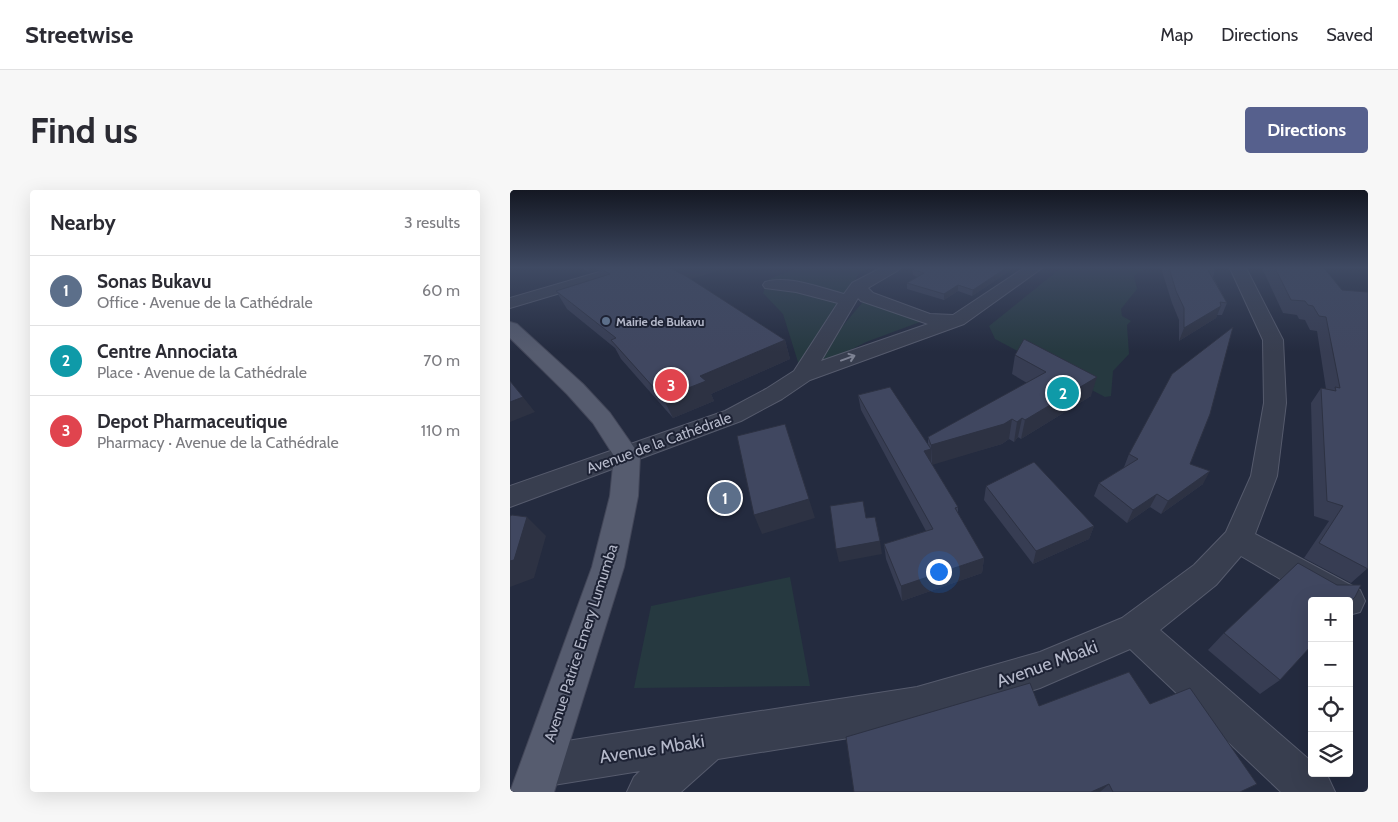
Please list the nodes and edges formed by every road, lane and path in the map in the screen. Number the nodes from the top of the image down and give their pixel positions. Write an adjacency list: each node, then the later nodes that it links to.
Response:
1 (533, 296): 6 (street)
2 (851, 296): 9 (street, Avenue de la Cathédrale)
3 (864, 296): 7 (street)
4 (993, 296): 7 (street, Avenue de la Cathédrale)
5 (1252, 296): 12 (street, Avenue Mbaki)
6 (510, 303)
7 (958, 320): 9 (street, Avenue de la Cathédrale, one-way to 7)
8 (510, 328): 10 (main road)
9 (802, 375): 10 (street, Avenue de la Cathédrale)
10 (627, 456): 11 (street, Avenue de la Cathédrale); 18 (main road, Avenue Patrice Emery Lumumba)
11 (510, 497)
12 (1238, 539): 13 (street); 16 (street, Avenue Mbaki)
13 (1341, 597)
14 (1353, 604): 15 (street)
15 (1368, 612)
16 (1134, 630): 17 (street, Avenue Mbaki); 20 (street)
17 (707, 741): 18 (street, Avenue Mbaki); 19 (street)
18 (537, 779)
19 (649, 792)
20 (1313, 792)

